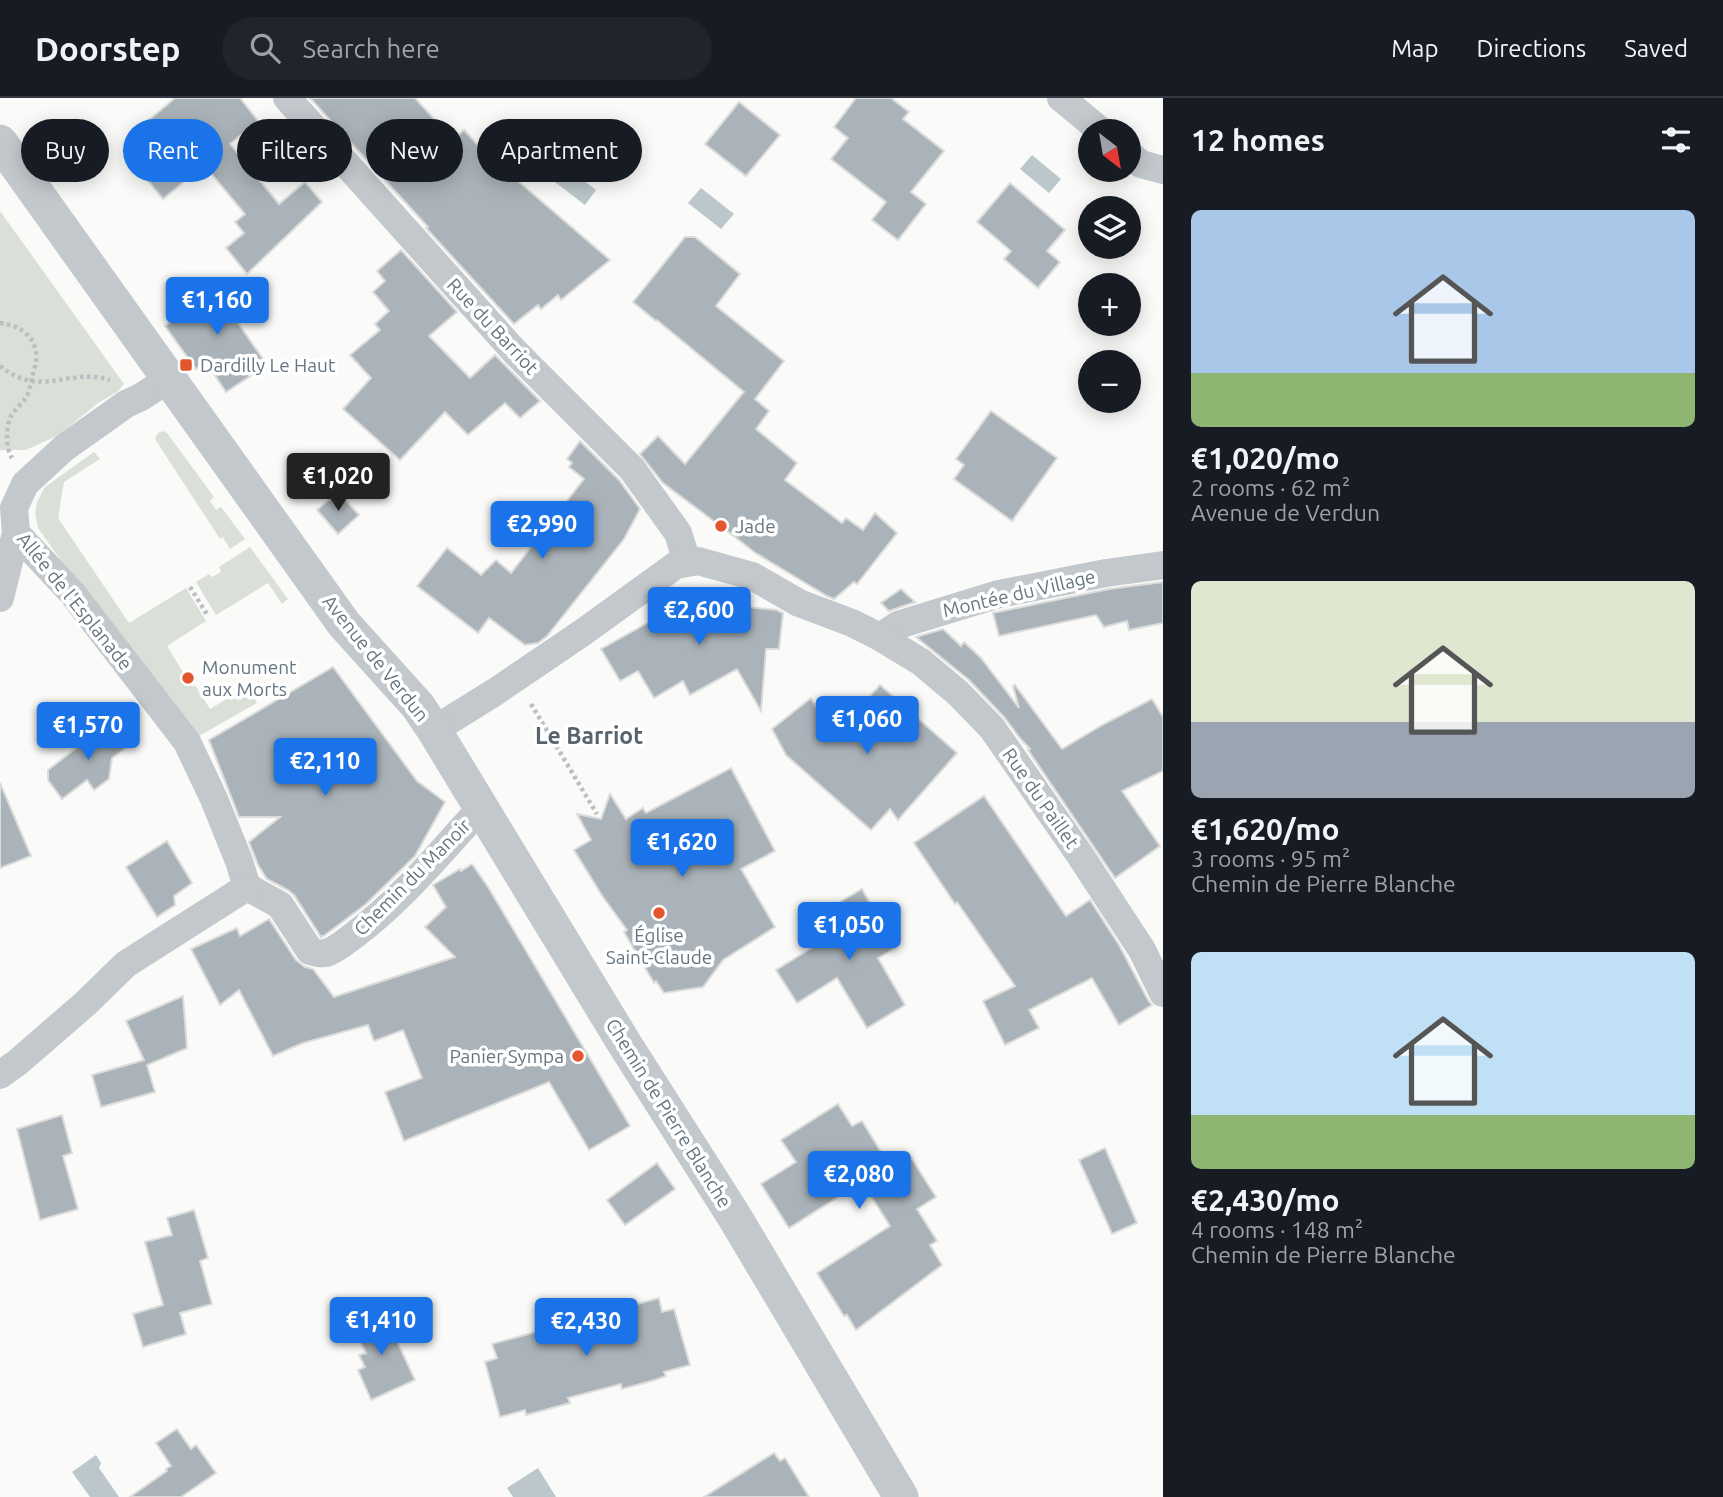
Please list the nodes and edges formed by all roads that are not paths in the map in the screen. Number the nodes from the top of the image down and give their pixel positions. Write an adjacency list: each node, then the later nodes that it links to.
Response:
1 (287, 98): 9 (street, Rue du Barriot)
2 (1060, 98): 3 (street)
3 (1086, 119)
4 (0, 142): 7 (street, Avenue de Verdun)
5 (1141, 164): 6 (street)
6 (1163, 170)
7 (170, 378): 8 (street, Allée de l'Esplanade); 13 (street, Avenue de Verdun)
8 (16, 533): 11 (street); 15 (street, Allée de l'Esplanade)
9 (687, 562): 12 (street, Rue du Paillet); 13 (street)
10 (1163, 565): 12 (street, Montée du Village)
11 (0, 598)
12 (880, 638): 16 (street, Rue du Paillet)
13 (434, 730): 14 (street, Chemin de Pierre Blanche)
14 (482, 807): 15 (street, Chemin du Manoir); 18 (street, Chemin de Pierre Blanche)
15 (236, 894): 17 (street)
16 (1163, 993)
17 (0, 1075)
18 (901, 1497)

